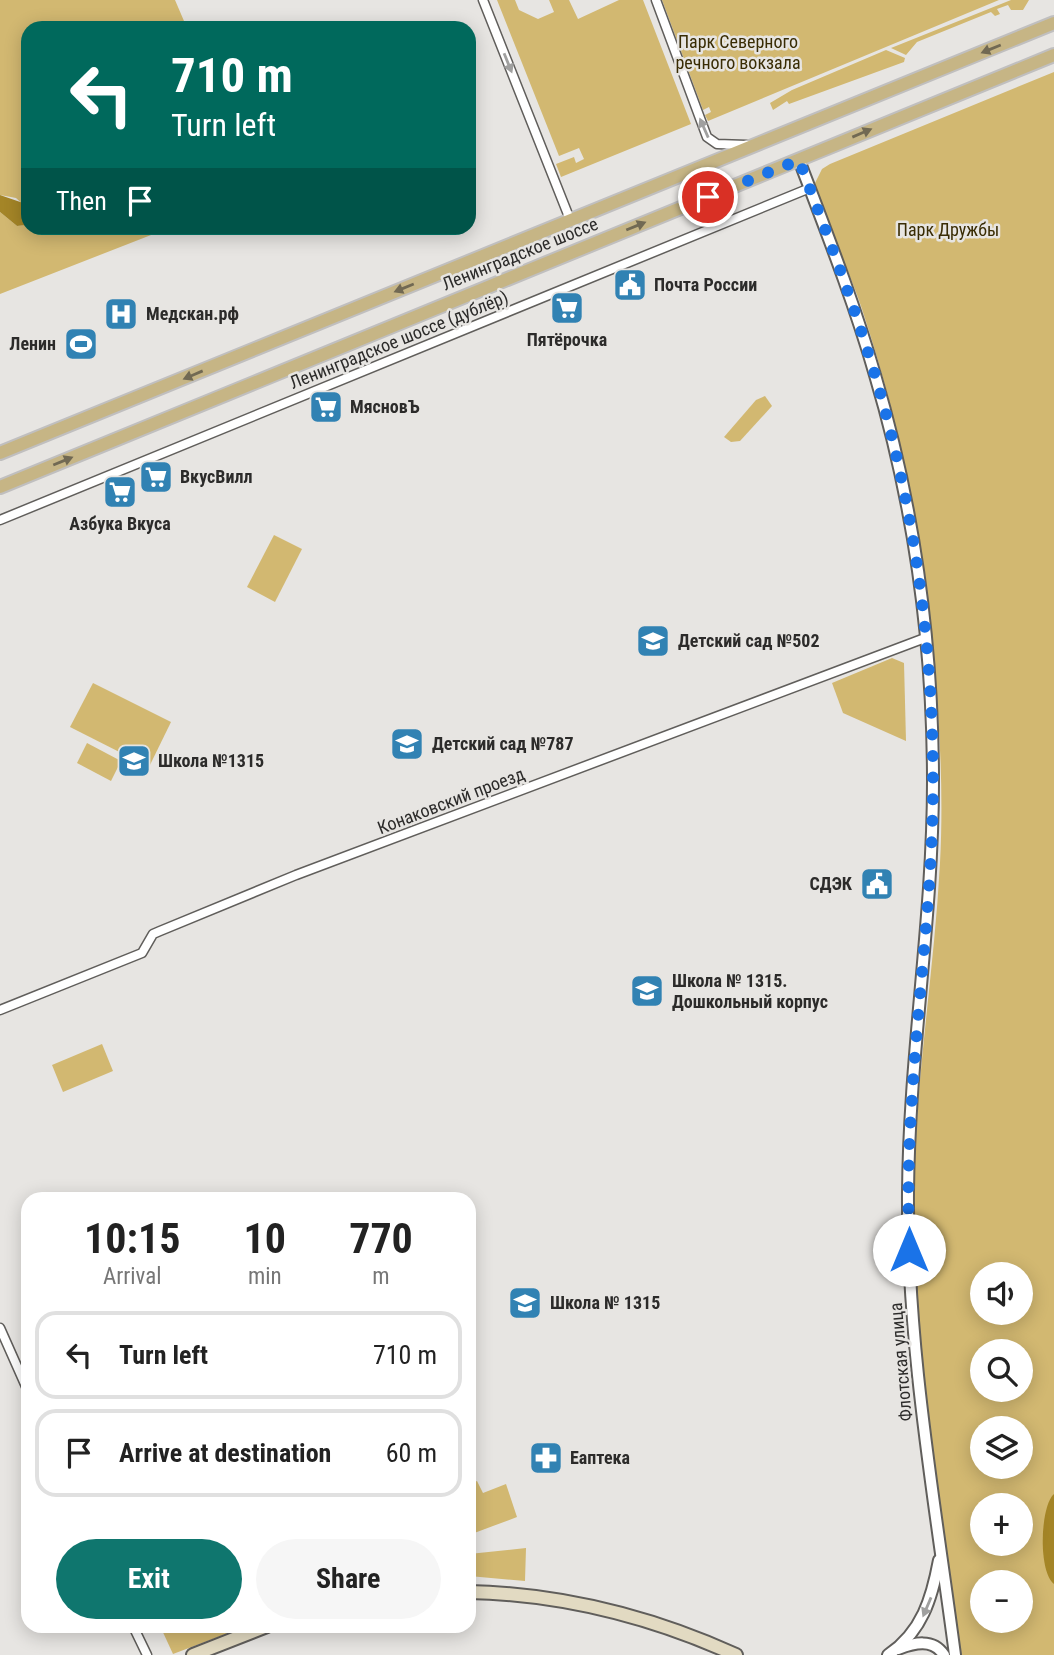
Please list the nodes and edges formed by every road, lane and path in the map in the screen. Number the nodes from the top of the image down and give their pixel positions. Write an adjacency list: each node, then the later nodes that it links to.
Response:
1 (482, 0): 8 (street, one-way to 8)
2 (656, 0): 5 (street, one-way to 2)
3 (1054, 23): 5 (main road, Ленинградское шоссе, one-way to 5)
4 (1054, 55): 6 (main road, Ленинградское шоссе, one-way to 4)
5 (764, 144): 8 (main road, Ленинградское шоссе)
6 (799, 160): 7 (street, Флотская улица); 10 (main road, Ленинградское шоссе, one-way to 6)
7 (810, 188): 11 (street, Ленинградское шоссе (дублёр)); 12 (street, Флотская улица)
8 (571, 222): 9 (main road, Ленинградское шоссе, one-way to 9)
9 (0, 453)
10 (0, 487)
11 (0, 520)
12 (925, 638): 13 (street, Конаковский проезд); 16 (street, Флотская улица)
13 (0, 1010)
14 (0, 1328): 15 (street)
15 (21, 1375)
16 (940, 1554): 20 (street, one-way to 20); 25 (street, Флотская улица)
17 (476, 1592): 23 (main road)
18 (136, 1633): 21 (street)
19 (249, 1633): 22 (main road)
20 (892, 1653): 24 (street)
21 (147, 1655)
22 (193, 1655)
23 (736, 1655)
24 (944, 1655)
25 (955, 1655)

